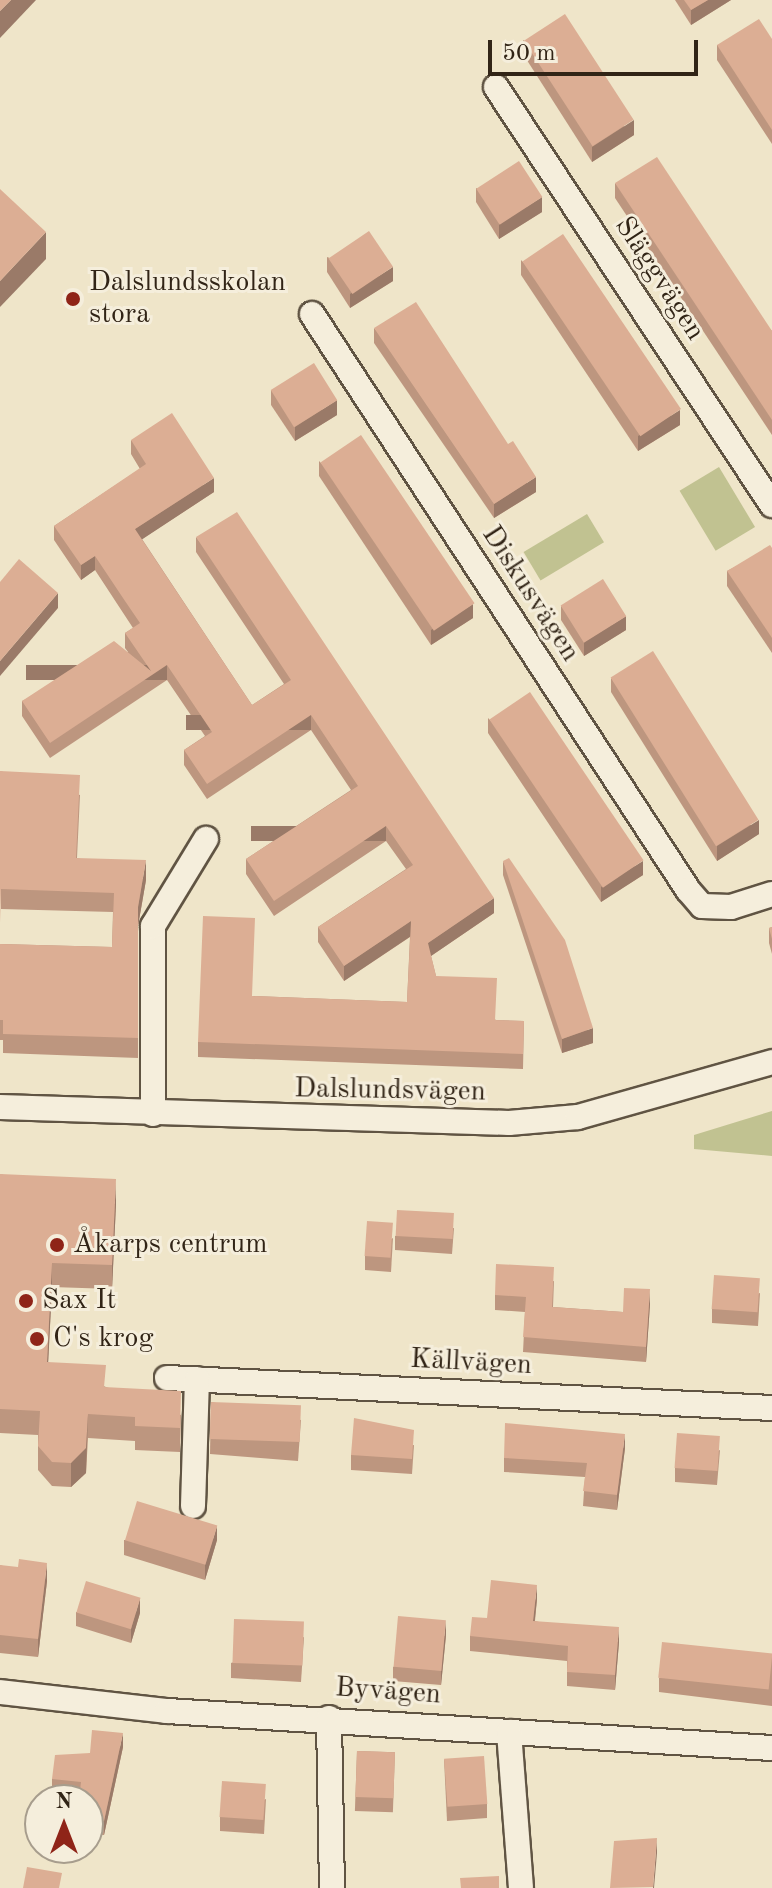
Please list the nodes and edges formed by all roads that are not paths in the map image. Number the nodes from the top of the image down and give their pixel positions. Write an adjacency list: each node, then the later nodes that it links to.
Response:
1 (496, 87): 3 (street, Släggvägen)
2 (312, 314): 5 (street, Diskusvägen)
3 (772, 505)
4 (206, 839): 8 (street)
5 (772, 894)
6 (772, 1062): 8 (street, Dalslundsvägen)
7 (0, 1107): 8 (street, Dalslundsvägen)
8 (153, 1114)
9 (167, 1378): 10 (street, Källvägen)
10 (197, 1379): 11 (street, Källvägen); 12 (street)
11 (772, 1408)
12 (193, 1506)
13 (0, 1692): 14 (street, Byvägen)
14 (329, 1718): 15 (street, Byvägen); 17 (street)
15 (509, 1732): 16 (street, Byvägen); 18 (street)
16 (772, 1748)
17 (332, 1888)
18 (521, 1888)

